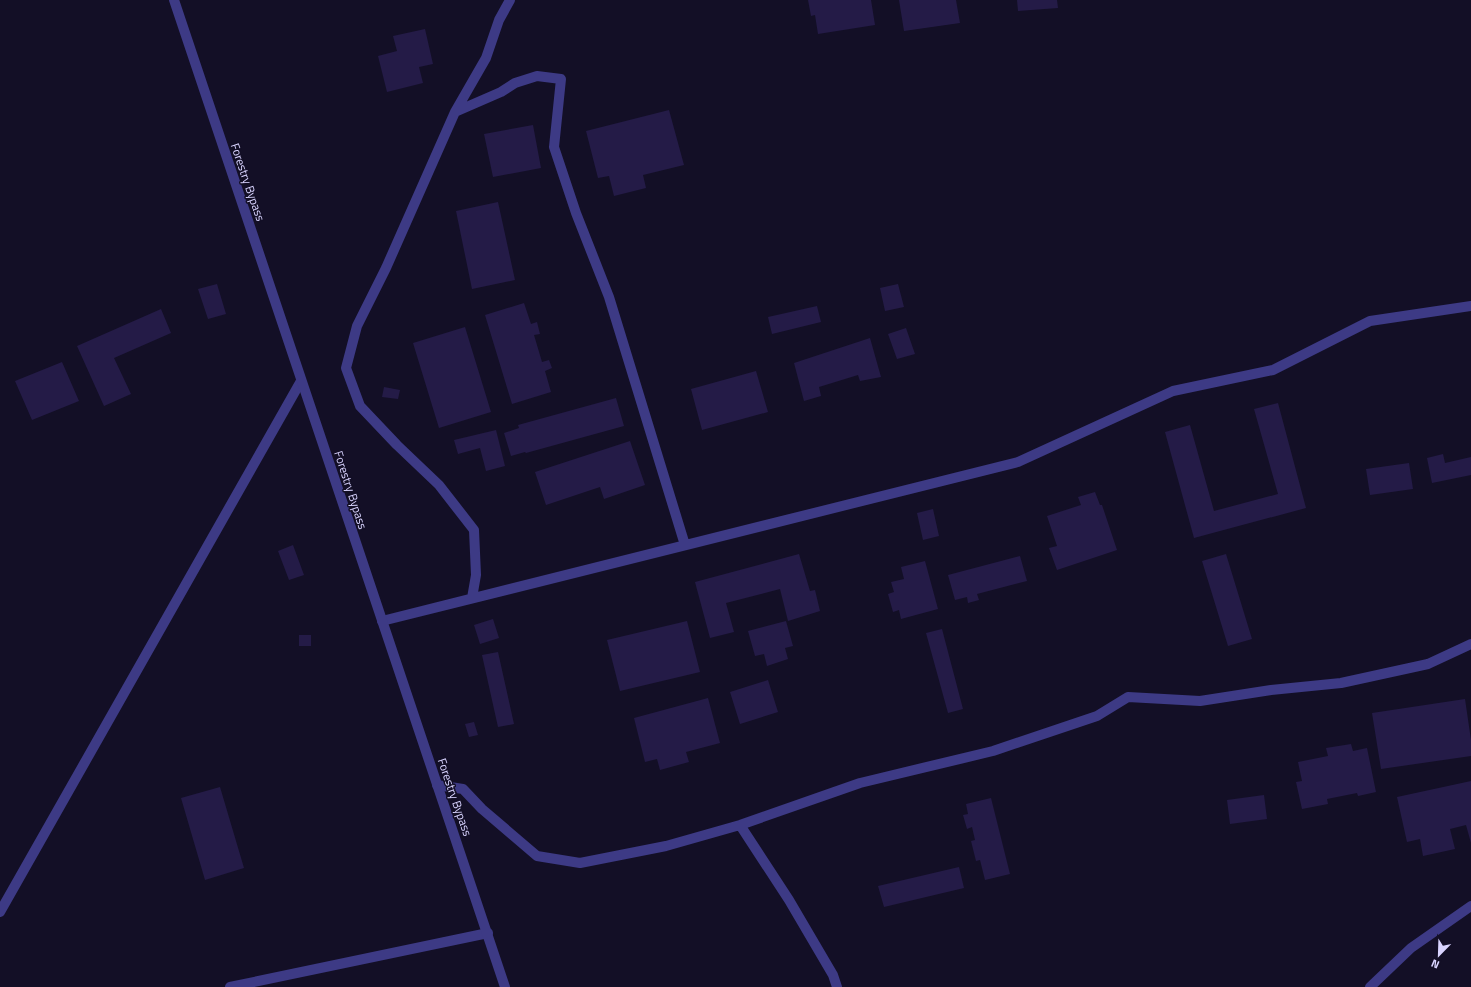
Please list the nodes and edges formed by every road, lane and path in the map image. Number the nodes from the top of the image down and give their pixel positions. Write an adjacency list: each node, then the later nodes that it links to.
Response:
1 (174, 0): 7 (street, Forestry Bypass)
2 (500, 0): 4 (street)
3 (510, 0): 4 (street)
4 (499, 20): 5 (street)
5 (455, 112): 8 (street); 9 (street)
6 (1471, 306): 8 (street)
7 (301, 381): 10 (street, Forestry Bypass); 15 (street)
8 (685, 545): 9 (street)
9 (472, 598): 10 (street)
10 (382, 621): 12 (street, Forestry Bypass)
11 (1471, 644): 13 (street)
12 (437, 785): 13 (street); 16 (street, Forestry Bypass)
13 (740, 825): 19 (street)
14 (1471, 906): 20 (street)
15 (0, 912)
16 (488, 933): 17 (street); 18 (street, Forestry Bypass)
17 (230, 987)
18 (505, 987)
19 (837, 987)
20 (1370, 987)

